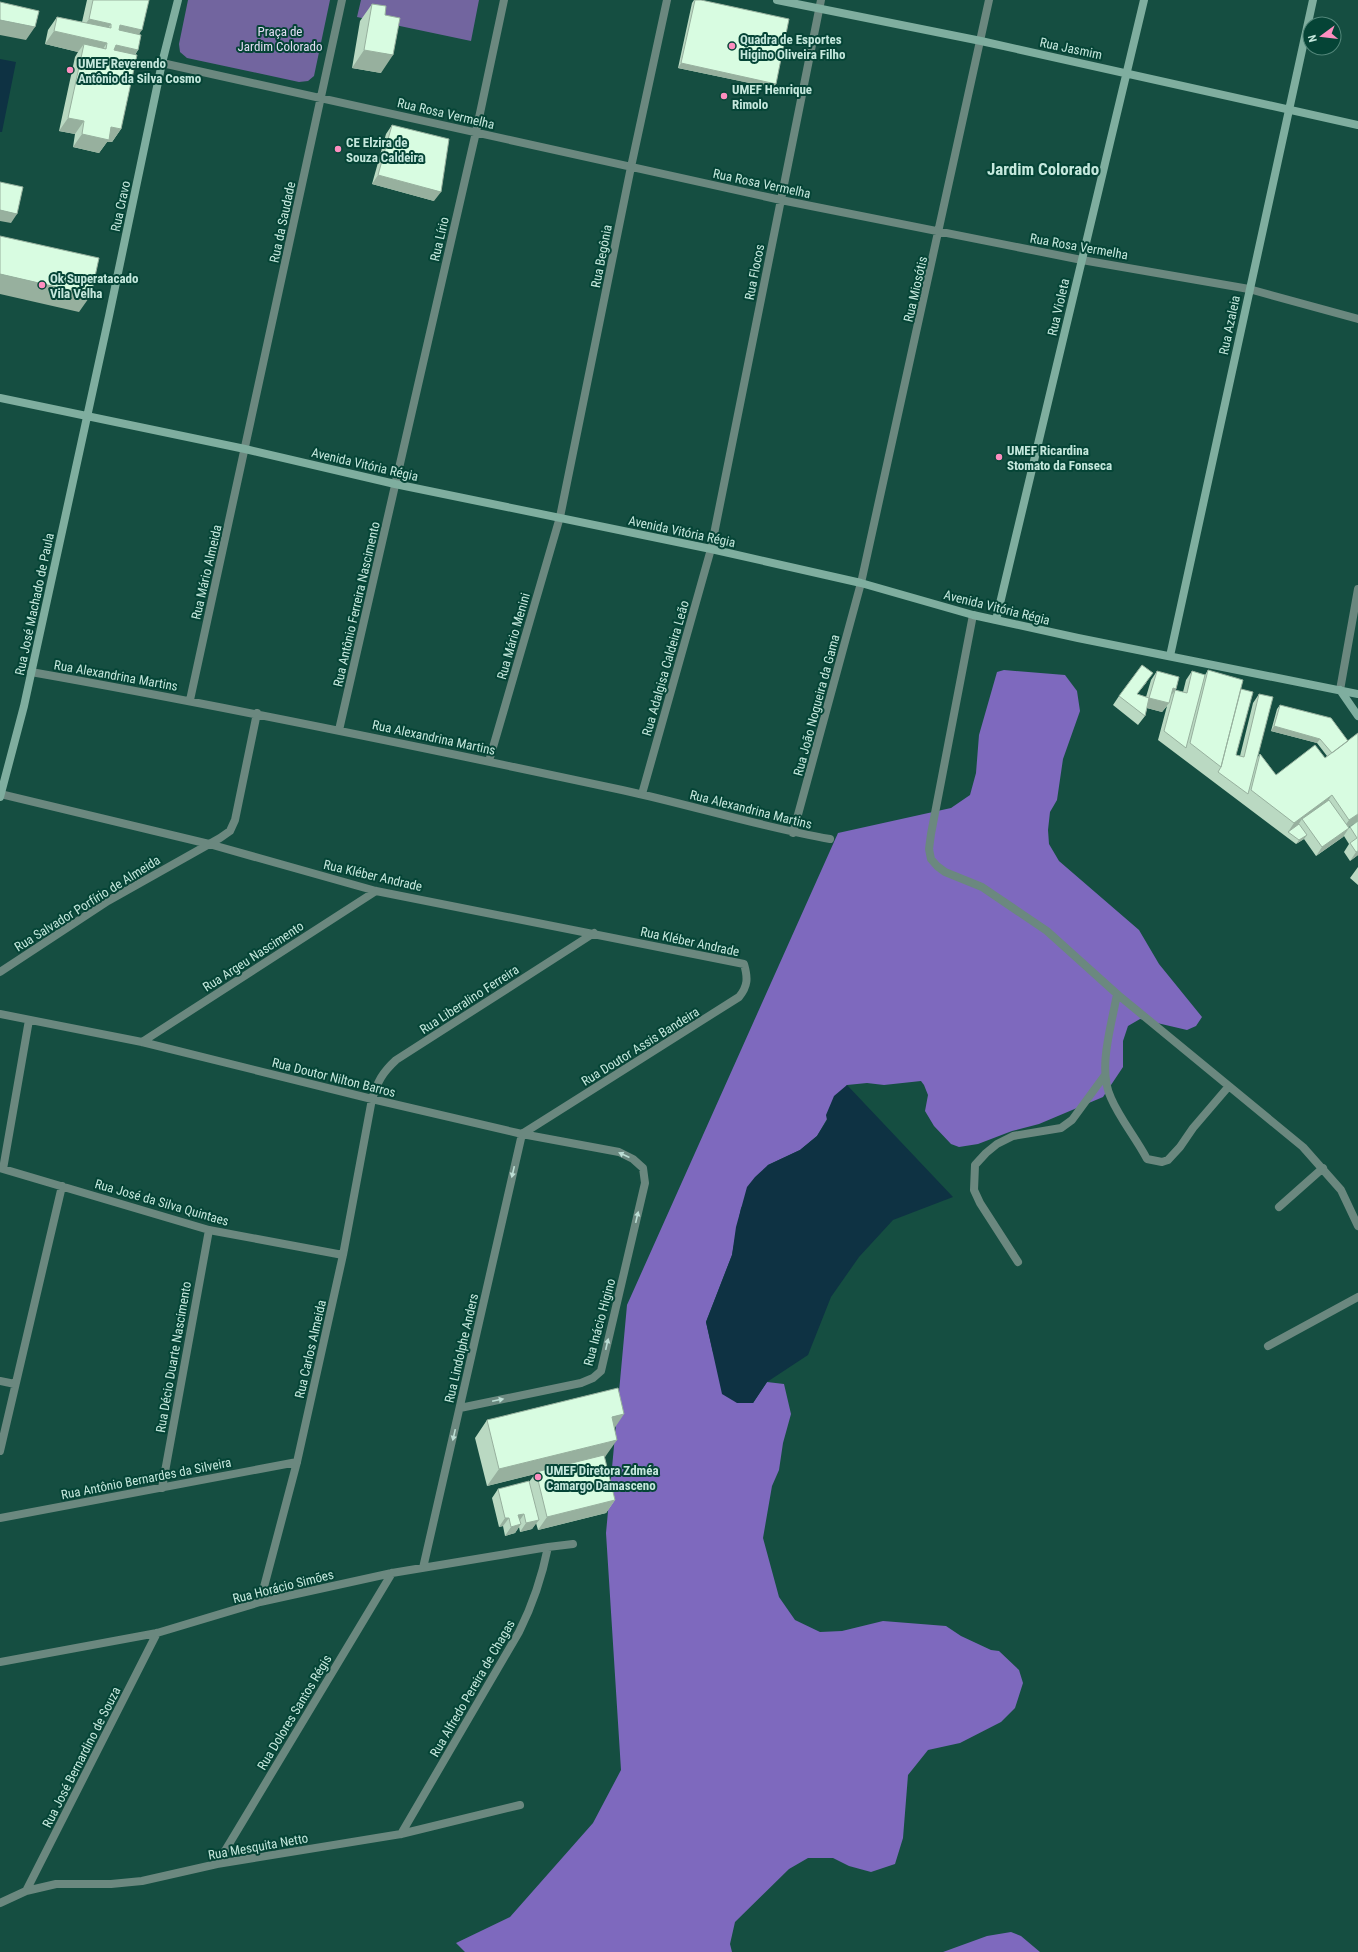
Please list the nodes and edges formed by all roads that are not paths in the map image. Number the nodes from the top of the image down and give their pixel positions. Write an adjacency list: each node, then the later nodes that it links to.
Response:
1 (178, 0): 11 (street, Rua Cravo)
2 (342, 0): 13 (street, Rua da Saudade)
3 (504, 0): 16 (street, Rua Lírio)
4 (667, 0): 17 (street, Rua Begônia)
5 (777, 0): 9 (street, Rua Jasmim)
6 (989, 0): 10 (street, Rua Miosótis)
7 (1144, 0): 12 (street, Rua Violeta)
8 (1313, 0): 14 (street, Rua Azaleia)
9 (821, 4): 10 (street, Rua Jasmim); 18 (street, Rua Flocos)
10 (980, 40): 12 (street, Rua Jasmim); 19 (street, Rua Miosótis)
11 (162, 63): 13 (street, Rua Rosa Vermelha); 24 (street, Rua Cravo)
12 (1127, 73): 14 (street, Rua Jasmim); 20 (street, Rua Violeta)
13 (321, 98): 16 (street, Rua Rosa Vermelha); 25 (street, Rua da Saudade)
14 (1288, 110): 15 (street, Rua Jasmim); 21 (street, Rua Azaleia)
15 (1358, 126)
16 (476, 132): 17 (street, Rua Rosa Vermelha); 26 (street, Rua Lírio)
17 (631, 168): 18 (street, Rua Rosa Vermelha); 27 (street, Rua Begônia)
18 (781, 200): 19 (street, Rua Rosa Vermelha); 28 (street, Rua Flocos)
19 (940, 232): 20 (street, Rua Rosa Vermelha); 29 (street, Rua Miosótis)
20 (1082, 260): 21 (street, Rua Rosa Vermelha); 32 (street, Rua Violeta)
21 (1249, 289): 22 (street, Rua Rosa Vermelha); 33 (street, Rua Azaleia)
22 (1358, 319)
23 (0, 398): 24 (street, Avenida Vitória Régia)
24 (88, 417): 25 (street, Avenida Vitória Régia); 34 (street, Rua José Machado de Paula)
25 (245, 449): 26 (street, Avenida Vitória Régia); 37 (street, Rua Mário Almeida)
26 (395, 484): 27 (street, Avenida Vitória Régia); 40 (street, Rua Antônio Ferreira Nascimento)
27 (560, 517): 28 (street, Avenida Vitória Régia); 41 (street, Rua Mário Menini)
28 (711, 550): 29 (street, Avenida Vitória Régia); 42 (street, Rua Adalgisa Caldeira Leão)
29 (861, 583): 31 (street, Avenida Vitória Régia); 44 (street, Rua João Nogueira da Gama)
30 (1358, 589): 35 (street)
31 (973, 615): 32 (street, Avenida Vitória Régia); 51 (street)
32 (996, 620): 33 (street, Avenida Vitória Régia)
33 (1170, 656): 35 (street, Avenida Vitória Régia)
34 (31, 672): 37 (street, Rua Alexandrina Martins); 43 (street, Rua José Machado de Paula)
35 (1340, 690): 36 (street, Avenida Vitória Régia); 39 (street)
36 (1358, 694)
37 (190, 700): 38 (street, Rua Alexandrina Martins)
38 (257, 714): 40 (street, Rua Alexandrina Martins); 46 (street, Rua Salvador Porfírio de Almeida)
39 (1358, 716)
40 (339, 730): 41 (street, Rua Alexandrina Martins)
41 (489, 761): 42 (street, Rua Alexandrina Martins)
42 (642, 794): 44 (street, Rua Alexandrina Martins)
43 (1, 795): 46 (street, Rua Kléber Andrade)
44 (793, 833): 45 (street, Rua Alexandrina Martins)
45 (830, 839)
46 (208, 844): 47 (street, Rua Kléber Andrade); 50 (street, Rua Salvador Porfírio de Almeida)
47 (376, 891): 48 (street, Rua Kléber Andrade); 54 (street, Rua Argeu Nascimento)
48 (594, 933): 49 (street, Rua Kléber Andrade); 57 (street, Rua Liberalino Ferreira)
49 (744, 964): 58 (street, Rua Doutor Assis Bandeira)
50 (0, 972)
51 (1117, 994): 55 (street); 56 (street)
52 (0, 1014): 53 (street, Rua Doutor Nilton Barros)
53 (29, 1020): 54 (street, Rua Doutor Nilton Barros); 59 (street)
54 (142, 1042): 57 (street, Rua Doutor Nilton Barros)
55 (1105, 1075): 56 (street); 67 (street)
56 (1229, 1086): 60 (street)
57 (372, 1099): 58 (street, Rua Doutor Nilton Barros); 66 (street, Rua Carlos Almeida)
58 (522, 1134): 61 (street, Rua Doutor Nilton Barros, one-way to 58); 72 (street, Rua Lindolphe Anders, one-way to 72)
59 (1, 1168): 62 (street, Rua José da Silva Quintaes)
60 (1323, 1168): 63 (street); 64 (street)
61 (645, 1183): 72 (street, Rua Inácio Higino, one-way to 61)
62 (62, 1186): 65 (street, Rua José da Silva Quintaes); 71 (street)
63 (1279, 1208)
64 (1358, 1226)
65 (208, 1230): 66 (street, Rua José da Silva Quintaes); 75 (street, Rua Décio Duarte Nascimento)
66 (343, 1255): 74 (street, Rua Carlos Almeida)
67 (1018, 1262)
68 (1358, 1297): 69 (street)
69 (1268, 1346)
70 (0, 1381): 71 (street)
71 (15, 1384): 73 (street)
72 (460, 1408): 79 (street, Rua Lindolphe Anders, one-way to 79)
73 (0, 1451)
74 (297, 1462): 75 (street, Rua Antônio Bernardes da Silveira); 81 (street, Rua Carlos Almeida)
75 (162, 1488): 76 (street, Rua Antônio Bernardes da Silveira)
76 (0, 1518)
77 (573, 1544): 78 (street, Rua Horácio Simões)
78 (548, 1547): 79 (street, Rua Horácio Simões); 85 (street, Rua Alfredo Pereira de Chagas)
79 (424, 1568): 80 (street, Rua Horácio Simões)
80 (392, 1573): 81 (street, Rua Horácio Simões); 86 (street, Rua Dolores Santos Régis)
81 (260, 1602): 82 (street, Rua Horácio Simões)
82 (157, 1633): 83 (street, Rua Horácio Simões); 87 (street, Rua José Bernardino de Souza)
83 (0, 1662)
84 (520, 1805): 85 (street, Rua Mesquita Netto)
85 (401, 1834): 86 (street, Rua Mesquita Netto)
86 (217, 1864): 87 (street, Rua Mesquita Netto)
87 (26, 1891): 88 (street, Rua Mesquita Netto)
88 (0, 1902)

